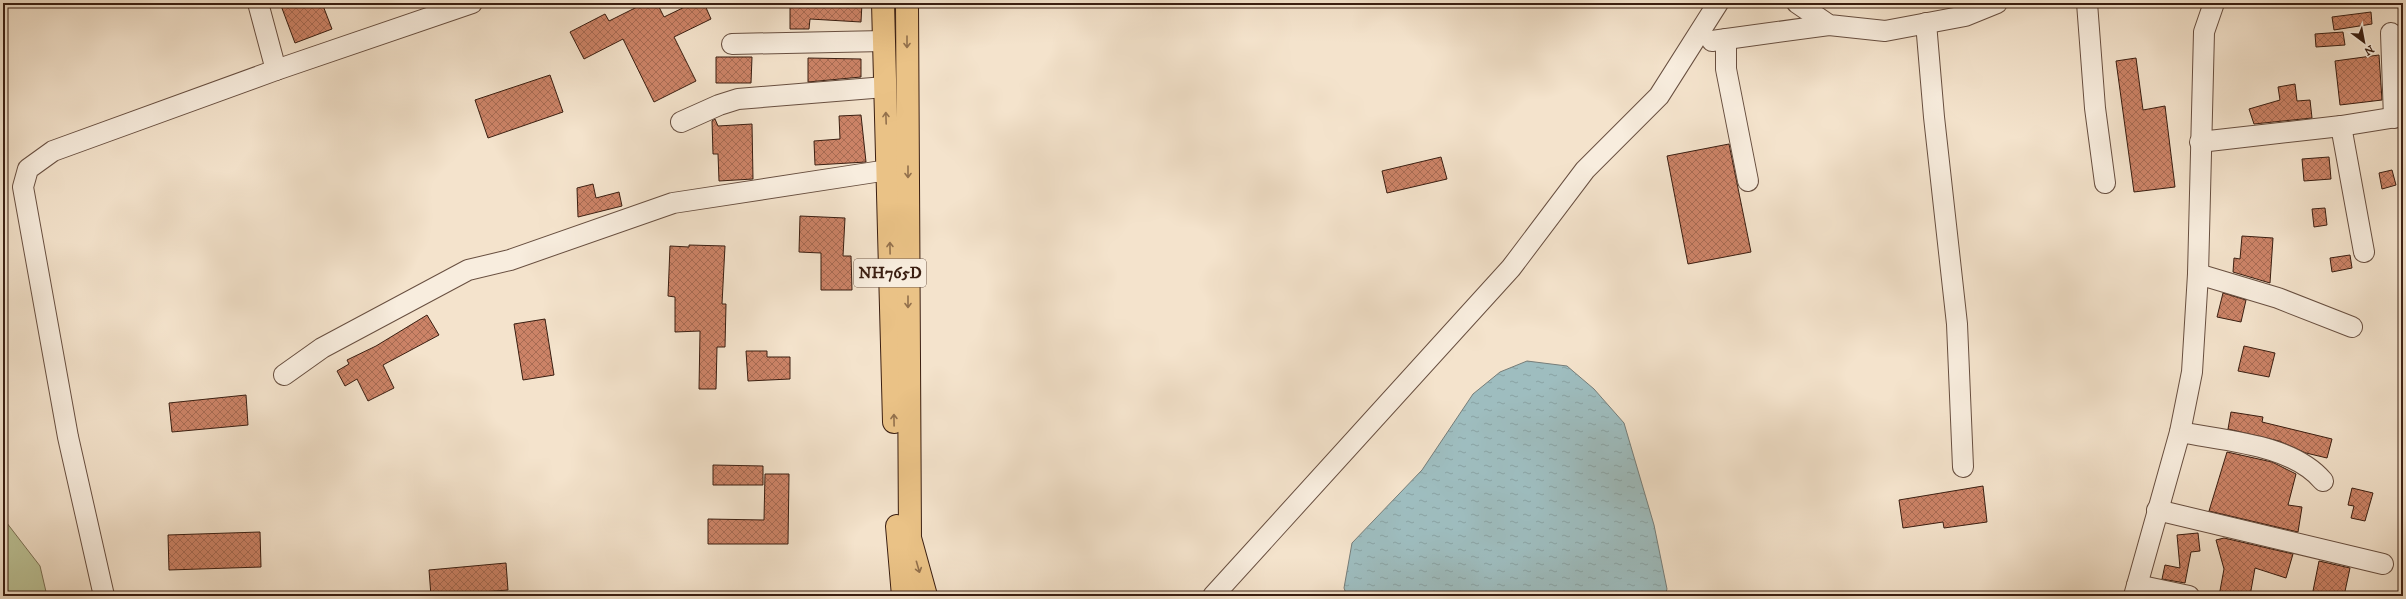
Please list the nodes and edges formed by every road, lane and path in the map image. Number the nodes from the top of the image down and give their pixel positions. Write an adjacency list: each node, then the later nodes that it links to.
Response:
1 (258, 3): 17 (street)
2 (472, 3): 17 (street)
3 (883, 3): 14 (highway, NH765D)
4 (907, 3): 38 (highway, NH765D, one-way to 38)
5 (1718, 3): 15 (street)
6 (1797, 3): 11 (street)
7 (1997, 3): 10 (street)
8 (2088, 3): 25 (street)
9 (2214, 3): 22 (street)
10 (1926, 23): 11 (street); 31 (street)
11 (1829, 25): 13 (street)
12 (2391, 33): 19 (street)
13 (1726, 39): 15 (street); 24 (street)
14 (884, 41): 16 (street); 18 (highway, NH765D)
15 (1693, 43): 39 (street)
16 (732, 44)
17 (276, 70): 36 (street)
18 (885, 87): 20 (street); 23 (highway, NH765D, one-way to 18)
19 (2399, 117): 21 (street)
20 (681, 122)
21 (2341, 126): 22 (street); 26 (street)
22 (2200, 142): 27 (street)
23 (888, 170): 29 (street); 37 (highway, NH765D, one-way to 23)
24 (1748, 182)
25 (2105, 183)
26 (2364, 252)
27 (2198, 274): 28 (street); 30 (street)
28 (2352, 327)
29 (284, 375)
30 (2180, 432): 32 (street); 33 (street)
31 (1963, 467)
32 (2322, 481)
33 (2157, 510): 34 (street); 35 (street)
34 (2384, 564)
35 (2135, 590): 40 (street)
36 (104, 596)
37 (903, 596)
38 (926, 596)
39 (1213, 596)
40 (2189, 596)

